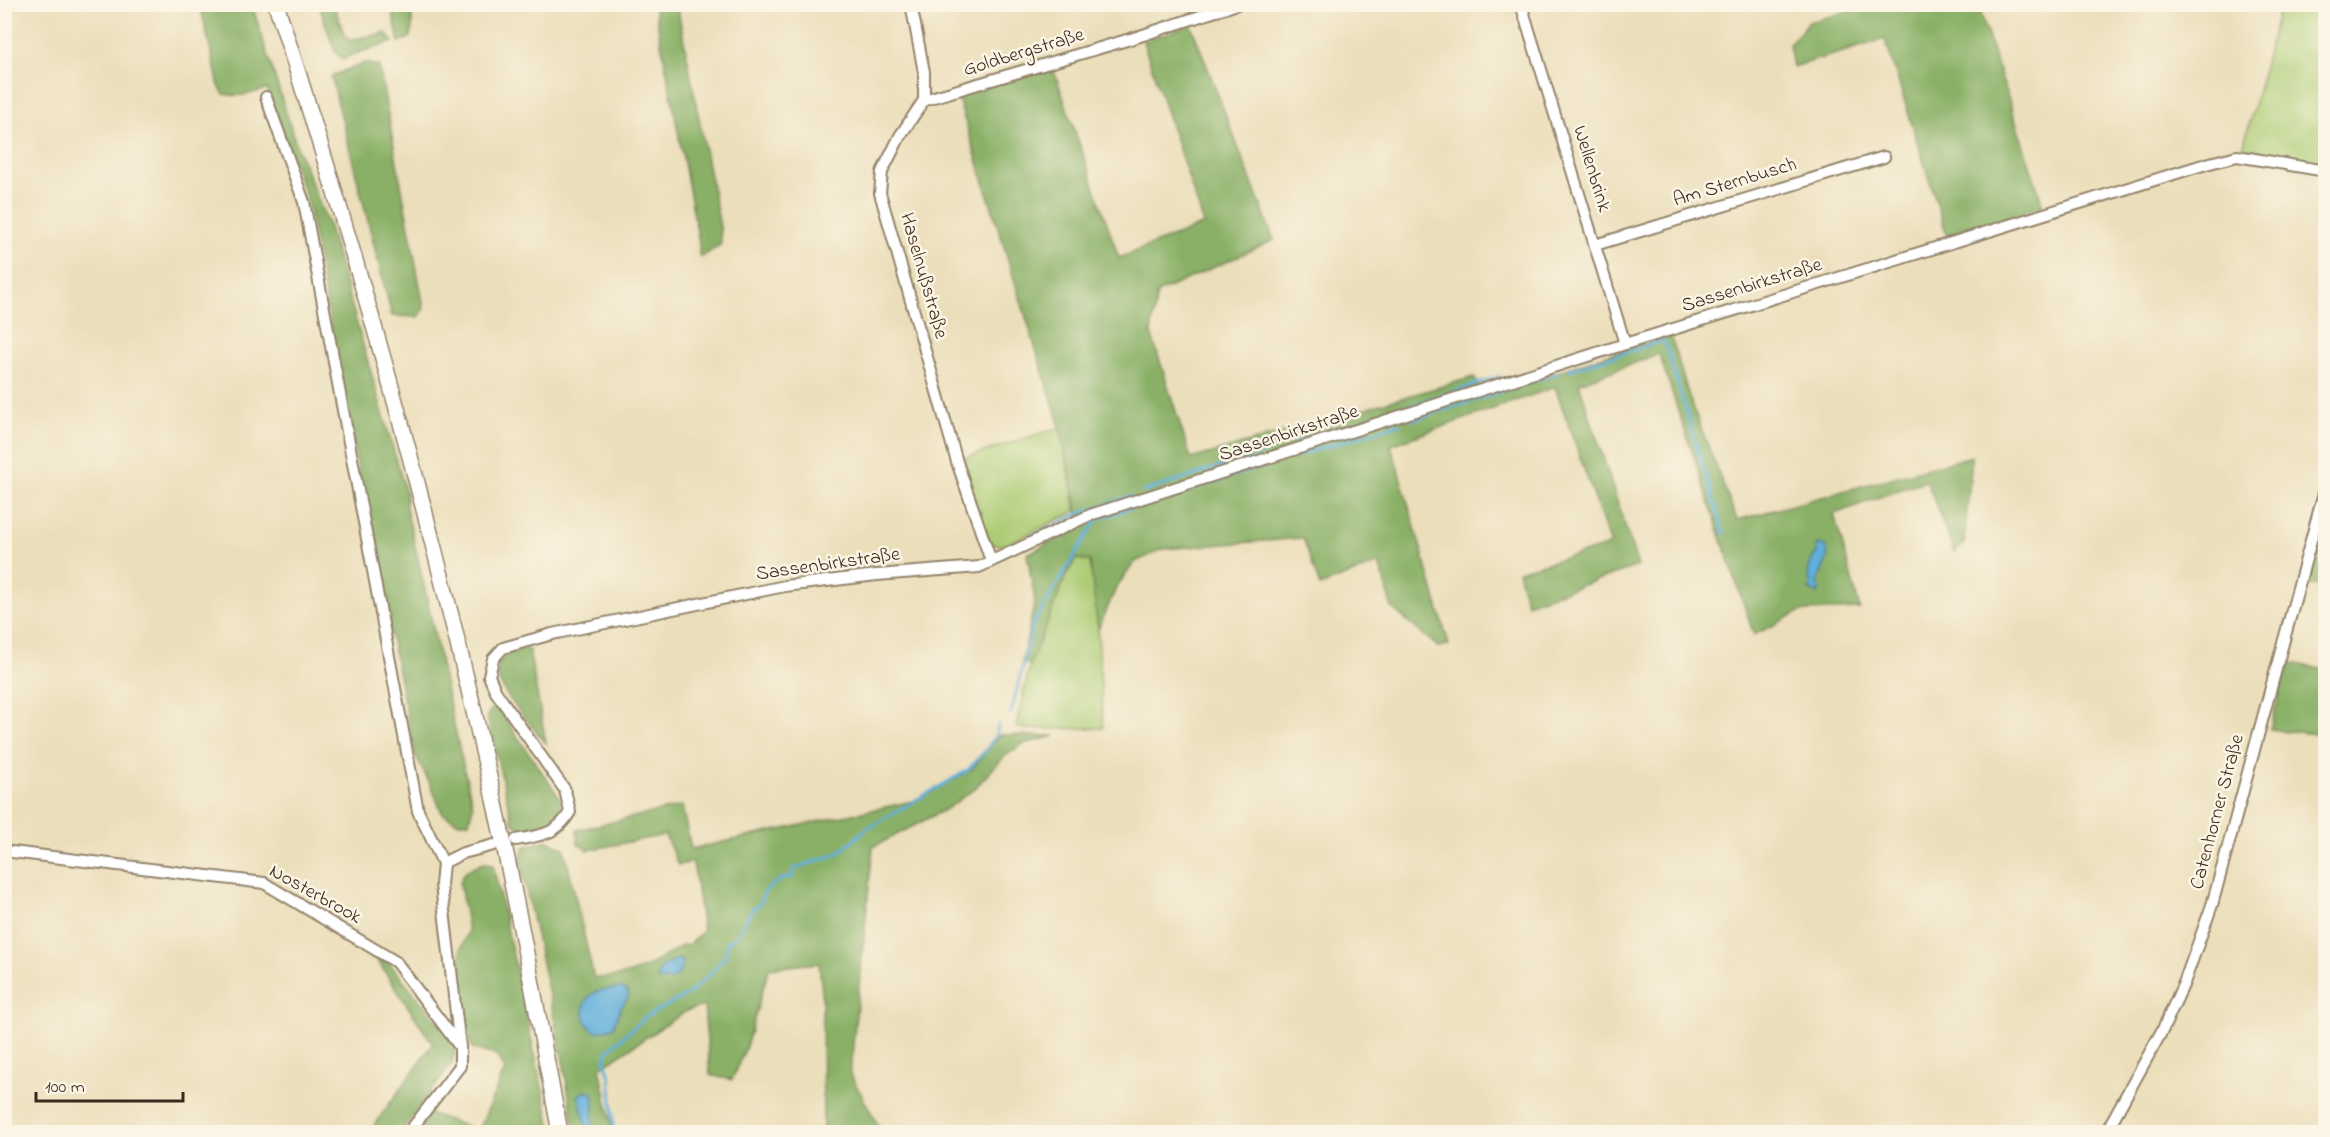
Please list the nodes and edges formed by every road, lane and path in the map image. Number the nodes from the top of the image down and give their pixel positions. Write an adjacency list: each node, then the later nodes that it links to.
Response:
1 (276, 4): 19 (highway)
2 (910, 4): 6 (street)
3 (1237, 4): 6 (street, Goldbergstraße)
4 (1521, 4): 9 (street, Wellenbrink)
5 (266, 97): 16 (street)
6 (924, 100): 12 (street, Haselnußstraße)
7 (1884, 157): 9 (street, Am Sternbusch)
8 (2325, 171): 10 (street, Sassenbirkstraße)
9 (1595, 245): 10 (street, Wellenbrink)
10 (1625, 344): 12 (street, Sassenbirkstraße)
11 (2325, 485): 20 (street, Catenhorner Straße)
12 (992, 561): 13 (street, Sassenbirkstraße)
13 (516, 840)
14 (494, 845): 16 (street)
15 (4, 850): 17 (street, Nosterbrook)
16 (442, 863): 17 (street)
17 (460, 1047): 18 (street)
18 (409, 1132)
19 (560, 1132)
20 (2106, 1132)

